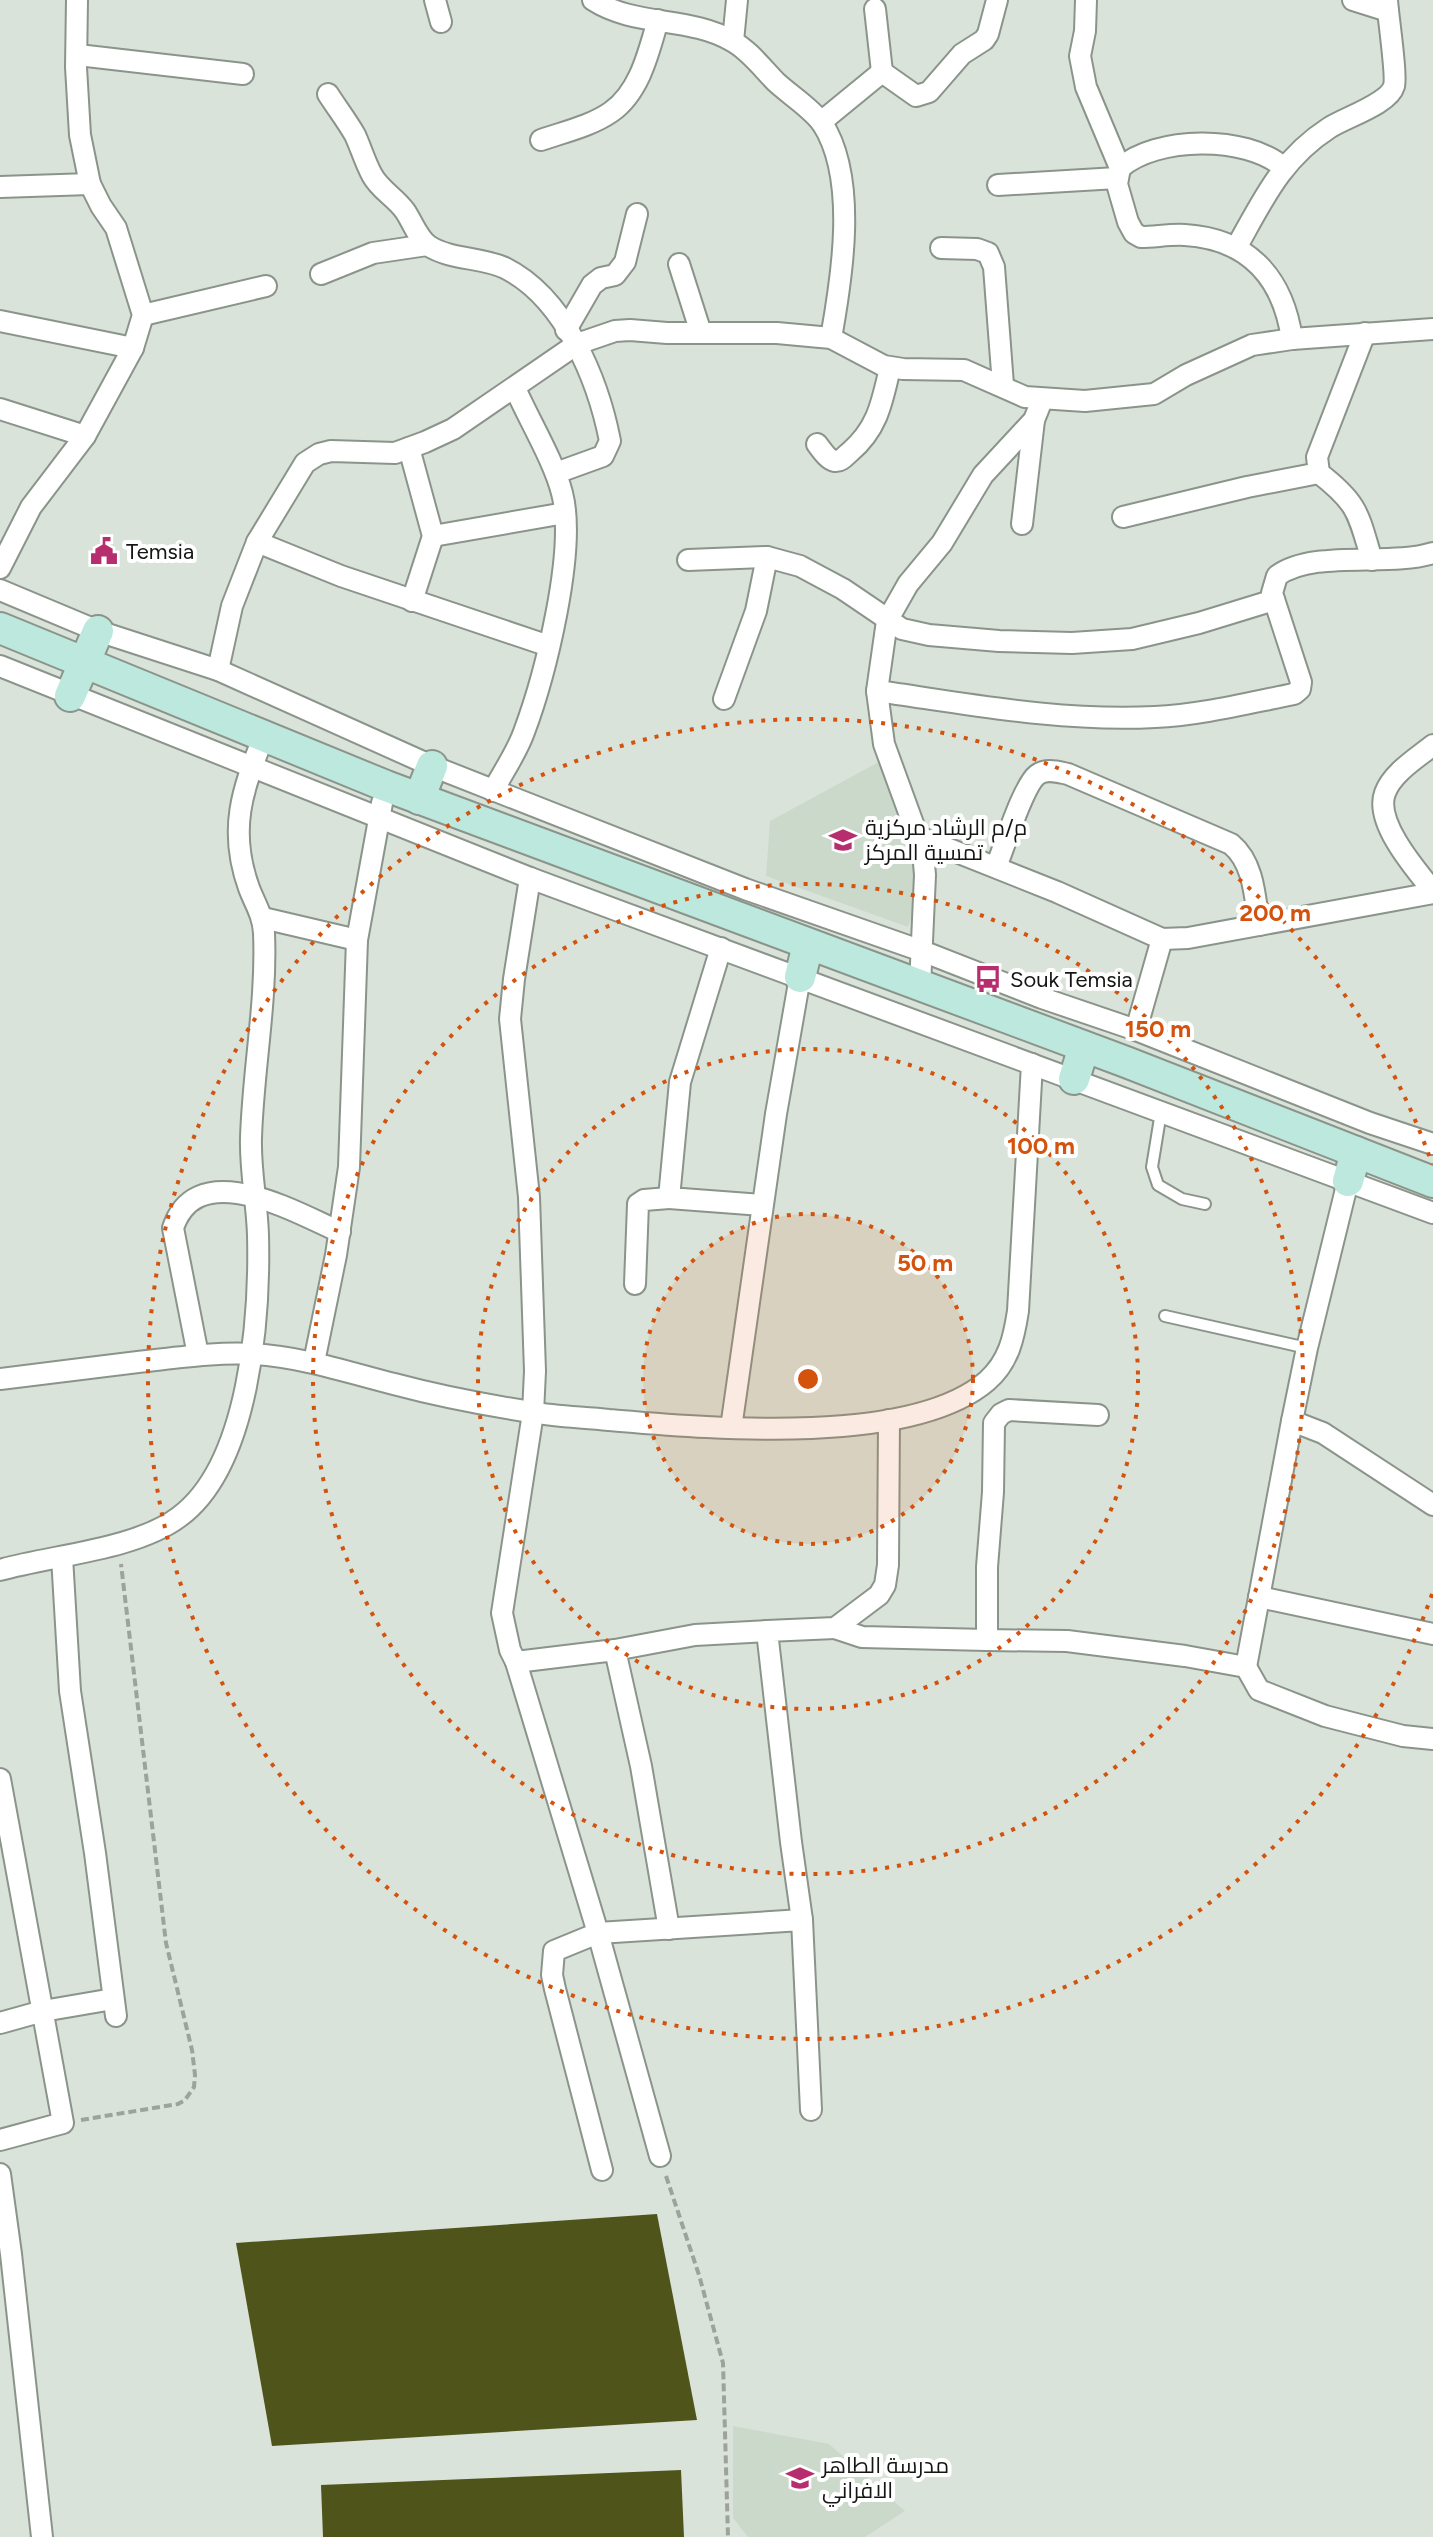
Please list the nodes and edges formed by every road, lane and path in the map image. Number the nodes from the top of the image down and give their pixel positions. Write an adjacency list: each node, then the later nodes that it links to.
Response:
1 (77, 0): 13 (street)
2 (435, 0): 11 (street)
3 (593, 0): 10 (street)
4 (737, 0): 12 (street)
5 (997, 0): 14 (street)
6 (1086, 0): 20 (street)
7 (1353, 0): 8 (street)
8 (1388, 5): 19 (street)
9 (875, 9): 14 (street)
10 (658, 20): 12 (street); 18 (street)
11 (441, 22)
12 (733, 41): 17 (street)
13 (78, 55): 15 (street); 21 (street)
14 (882, 72): 17 (street)
15 (243, 74)
16 (328, 94): 25 (street)
17 (821, 122): 37 (street)
18 (541, 140)
19 (1283, 167): 20 (street); 27 (street)
20 (1118, 173): 22 (street); 27 (street)
21 (90, 184): 23 (street); 31 (street)
22 (998, 185)
23 (0, 187)
24 (637, 214): 36 (street)
25 (427, 245): 29 (street); 36 (street)
26 (941, 248): 41 (street)
27 (1236, 248): 38 (street)
28 (679, 264): 34 (street)
29 (321, 274)
30 (266, 286): 31 (street)
31 (143, 315): 39 (street)
32 (0, 321): 39 (street)
33 (1433, 329): 35 (street)
34 (701, 333): 36 (street); 37 (street)
35 (1365, 333): 38 (street); 50 (street)
36 (572, 337): 42 (street); 49 (street)
37 (831, 338): 40 (street)
38 (1292, 339): 43 (street)
39 (133, 348): 46 (street)
40 (890, 368): 41 (street); 47 (street)
41 (1003, 385): 43 (street)
42 (515, 388): 48 (street); 49 (street)
43 (1042, 400): 45 (street)
44 (0, 409): 46 (street)
45 (1034, 420): 53 (street); 64 (street)
46 (85, 436): 60 (street)
47 (817, 444)
48 (409, 448): 54 (street); 55 (street)
49 (556, 473): 51 (street)
50 (1319, 473): 52 (street); 59 (street)
51 (565, 513): 54 (street); 67 (street)
52 (1123, 517)
53 (1022, 524)
54 (433, 536): 63 (street)
55 (257, 542): 63 (street); 70 (street)
56 (1433, 553): 59 (street)
57 (767, 557): 58 (street); 64 (street); 73 (street)
58 (688, 560)
59 (1372, 560): 62 (street)
60 (0, 568)
61 (0, 590): 66 (street)
62 (1274, 600): 64 (street); 71 (street)
63 (412, 601): 67 (street)
64 (887, 621): 71 (street)
65 (0, 628): 68 (main road)
66 (98, 631): 68 (main road); 70 (street)
67 (549, 646): 79 (street)
68 (84, 663): 72 (main road); 74 (main road)
69 (0, 666): 72 (street)
70 (218, 670): 76 (street)
71 (877, 691): 82 (street)
72 (70, 696): 77 (street)
73 (724, 699)
74 (264, 736): 77 (street); 78 (main road)
75 (1433, 745): 85 (street)
76 (432, 766): 79 (street); 80 (main road)
77 (251, 768): 81 (street); 86 (street)
78 (386, 786): 80 (main road); 81 (street)
79 (493, 791): 92 (street)
80 (419, 799): 90 (main road)
81 (379, 816): 84 (street); 89 (street)
82 (919, 837): 83 (street); 92 (street)
83 (996, 867): 87 (street); 88 (street)
84 (530, 878): 91 (street); 116 (street)
85 (1433, 892): 87 (street)
86 (263, 918): 89 (street); 103 (street)
87 (1259, 925): 88 (street)
88 (1162, 939): 95 (street)
89 (357, 940): 108 (street)
90 (808, 945): 93 (main road); 94 (main road)
91 (721, 948): 93 (street); 104 (street)
92 (922, 951): 94 (street); 95 (street)
93 (800, 977): 97 (street); 106 (street)
94 (920, 986): 96 (main road)
95 (1136, 1030): 100 (street)
96 (1084, 1047): 98 (main road); 101 (main road)
97 (1032, 1064): 98 (street); 118 (street)
98 (1074, 1079): 99 (street)
99 (1161, 1112): 101 (street); 105 (lane)
100 (1433, 1144)
101 (1352, 1167): 102 (main road); 107 (street); 111 (street)
102 (1433, 1182)
103 (255, 1195): 108 (street); 112 (street); 113 (street)
104 (669, 1198): 106 (street); 109 (street)
105 (1205, 1204)
106 (762, 1205): 120 (street)
107 (1433, 1213)
108 (340, 1232): 114 (street)
109 (635, 1284)
110 (1165, 1316): 111 (lane)
111 (1307, 1348): 119 (street)
112 (253, 1354): 113 (street); 114 (street); 122 (street)
113 (198, 1355): 115 (street)
114 (314, 1362): 116 (street)
115 (0, 1379)
116 (533, 1413): 120 (street); 131 (street)
117 (1098, 1415): 129 (street)
118 (889, 1420): 120 (street); 126 (street)
119 (1292, 1421): 121 (street); 125 (street)
120 (731, 1428)
121 (1433, 1505)
122 (118, 1542): 123 (street); 141 (path)
123 (62, 1557): 124 (street); 138 (street)
124 (0, 1570)
125 (1259, 1597): 128 (street); 132 (street)
126 (835, 1628): 127 (street); 129 (street)
127 (767, 1631): 130 (street); 135 (street)
128 (1433, 1634)
129 (987, 1640): 132 (street)
130 (615, 1650): 131 (street); 136 (street)
131 (516, 1662): 137 (street)
132 (1246, 1667): 133 (street)
133 (1433, 1739)
134 (0, 1779): 138 (street)
135 (802, 1920): 136 (street); 140 (street)
136 (669, 1929): 137 (street)
137 (598, 1933): 143 (street); 144 (street)
138 (43, 2011): 139 (street); 141 (street)
139 (0, 2023)
140 (811, 2110)
141 (63, 2123): 142 (street)
142 (0, 2140)
143 (660, 2156): 147 (path)
144 (602, 2170)
145 (0, 2174): 146 (street)
146 (42, 2537)
147 (728, 2537)

